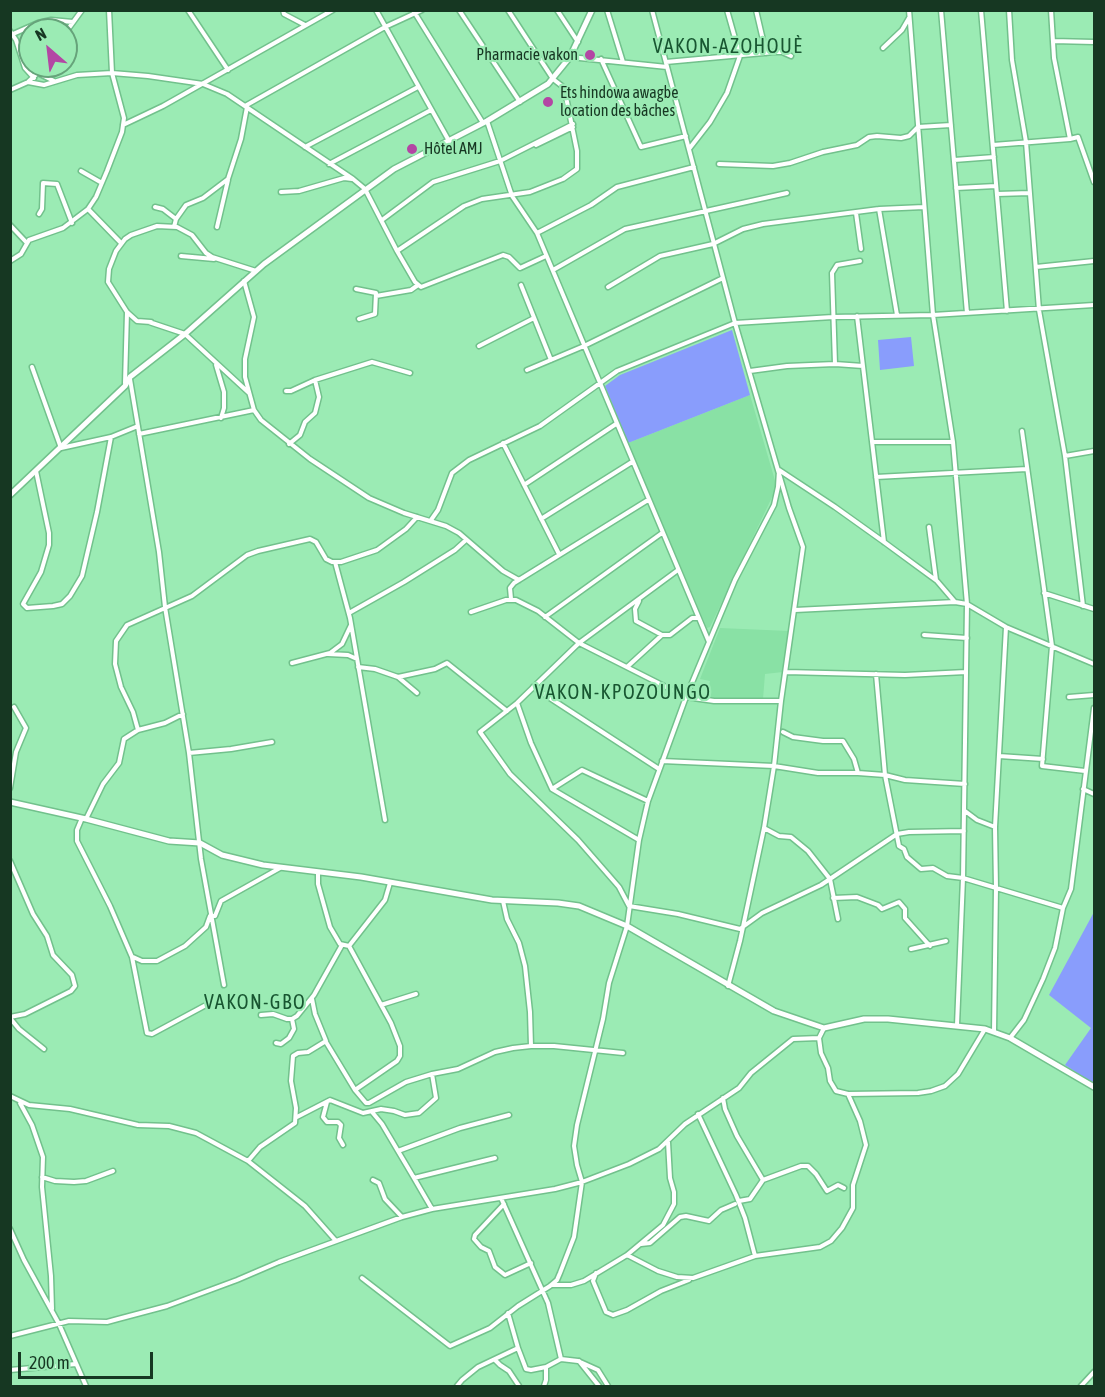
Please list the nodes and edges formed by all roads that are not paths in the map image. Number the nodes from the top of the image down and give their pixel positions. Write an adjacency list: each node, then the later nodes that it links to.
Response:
1 (109, 10): 38 (street)
2 (188, 10): 37 (street)
3 (283, 10): 22 (street)
4 (333, 10): 22 (street)
5 (376, 10): 23 (street)
6 (422, 10): 20 (street)
7 (459, 10): 47 (street)
8 (508, 10): 41 (street)
9 (557, 10): 26 (street)
10 (592, 10): 26 (main road)
11 (607, 10): 35 (street)
12 (652, 10): 36 (street)
13 (727, 10): 31 (street)
14 (756, 10): 30 (street)
15 (909, 10): 21 (street)
16 (941, 10): 51 (street)
17 (981, 10): 59 (street)
18 (1009, 10): 58 (street)
19 (1051, 10): 25 (street)
20 (414, 12): 23 (street); 50 (street)
21 (910, 18): 28 (street); 54 (street)
22 (306, 26): 37 (street)
23 (385, 27): 45 (street); 48 (street)
24 (12, 33): 29 (street)
25 (1053, 41): 27 (street); 56 (street)
26 (578, 42): 33 (main road)
27 (1095, 42)
28 (883, 48)
29 (18, 49)
30 (766, 53): 31 (street); 32 (street)
31 (740, 56): 36 (street); 61 (street)
32 (791, 56)
33 (570, 57): 34 (street); 41 (main road)
34 (601, 60): 35 (street); 55 (street)
35 (623, 62): 36 (street)
36 (667, 65): 55 (street)
37 (228, 70): 44 (street)
38 (112, 74): 42 (street); 44 (street); 52 (street)
39 (34, 78): 43 (street)
40 (48, 78): 42 (street)
41 (553, 79): 47 (main road); 53 (street)
42 (54, 81): 43 (street)
43 (28, 82): 46 (street)
44 (203, 84): 48 (street); 52 (street)
45 (418, 87): 49 (street); 60 (street)
46 (10, 90)
47 (520, 102): 50 (main road)
48 (246, 106): 60 (street); 69 (street)
49 (431, 110): 57 (street); 65 (street)
50 (485, 122): 57 (main road); 64 (street)
51 (951, 124): 54 (street); 63 (street)
52 (123, 125): 72 (street)
53 (573, 126): 64 (street); 80 (street)
54 (918, 128): 66 (street); 82 (street)
55 (686, 136): 61 (street)
56 (1070, 139): 58 (street); 71 (street)
57 (449, 141): 75 (main road)
58 (1026, 142): 59 (street); 78 (street)
59 (993, 145): 62 (street)
60 (305, 148): 65 (street)
61 (689, 149): 67 (street)
62 (994, 157): 63 (street); 73 (street)
63 (954, 160): 74 (street)
64 (501, 162): 80 (street); 89 (street)
65 (329, 164): 70 (street)
66 (719, 164)
67 (694, 167): 85 (street); 94 (street)
68 (81, 171): 72 (street)
69 (228, 179): 88 (street); 92 (street)
70 (353, 179): 75 (street); 76 (street)
71 (1095, 182)
72 (102, 183): 83 (street)
73 (996, 186): 74 (street); 79 (street)
74 (957, 188): 120 (street)
75 (365, 189): 89 (street); 108 (main road)
76 (281, 192)
77 (788, 193): 85 (street)
78 (1030, 193): 79 (street); 106 (street)
79 (997, 194): 118 (street)
80 (512, 196): 94 (street); 99 (street)
81 (155, 207): 88 (street)
82 (924, 207): 84 (street); 122 (street)
83 (88, 209): 90 (street); 96 (street)
84 (879, 209): 86 (street); 121 (street)
85 (706, 212): 97 (street); 107 (street)
86 (856, 213): 97 (street); 98 (street)
87 (39, 214): 90 (street)
88 (176, 219): 93 (street)
89 (382, 220): 99 (street)
90 (72, 222): 95 (street)
91 (10, 225): 95 (street)
92 (217, 226)
93 (174, 227): 96 (street); 103 (street)
94 (537, 233): 101 (street)
95 (26, 242): 102 (street)
96 (121, 243): 119 (street)
97 (713, 244): 109 (street); 113 (street)
98 (861, 249)
99 (397, 251): 111 (street)
100 (181, 256): 103 (street)
101 (546, 256): 107 (street); 111 (street)
102 (10, 261)
103 (230, 261): 108 (street)
104 (860, 261): 124 (street)
105 (1095, 261): 106 (street)
106 (1036, 267): 117 (street)
107 (553, 270): 130 (street)
108 (256, 271): 110 (main road)
109 (723, 278): 127 (street); 130 (street)
110 (244, 280): 128 (main road); 144 (street)
111 (418, 285): 115 (street)
112 (521, 285): 125 (street)
113 (608, 287)
114 (356, 289): 115 (street)
115 (376, 296): 126 (street)
116 (1095, 305): 117 (street)
117 (1039, 310): 118 (street); 158 (street)
118 (1007, 311): 120 (street)
119 (127, 312): 128 (street); 142 (street)
120 (967, 313): 122 (street)
121 (897, 315): 122 (street); 123 (street)
122 (933, 315): 153 (street)
123 (857, 316): 124 (street); 134 (street)
124 (833, 317): 127 (street); 133 (street)
125 (534, 318): 129 (street); 131 (street)
126 (359, 319)
127 (735, 323): 137 (street); 141 (street)
128 (185, 334): 132 (street); 139 (main road)
129 (479, 346)
130 (584, 346): 131 (street); 141 (street)
131 (551, 360): 136 (street)
132 (216, 364): 144 (street); 146 (street)
133 (835, 364): 134 (street); 137 (street)
134 (863, 366): 152 (street)
135 (32, 367): 156 (street)
136 (527, 370)
137 (750, 371): 161 (street)
138 (410, 373): 140 (street)
139 (130, 377): 142 (main road); 148 (street)
140 (315, 380): 143 (street); 155 (street)
141 (599, 383): 147 (street); 154 (street)
142 (125, 386): 156 (main road)
143 (286, 391)
144 (249, 393): 145 (street)
145 (254, 410): 146 (street); 155 (street)
146 (221, 418): 150 (street)
147 (616, 424): 159 (street); 165 (street)
148 (138, 426): 150 (street); 151 (street)
149 (1022, 431): 160 (street)
150 (139, 434): 186 (street)
151 (111, 437): 156 (street); 162 (street)
152 (872, 442): 153 (street); 164 (street)
153 (953, 442): 163 (street)
154 (503, 443): 165 (street); 170 (street)
155 (290, 444): 168 (street)
156 (61, 448): 162 (main road)
157 (1094, 451): 158 (street)
158 (1065, 456): 185 (street)
159 (632, 462): 167 (street); 169 (street)
160 (1027, 469): 163 (street); 180 (street)
161 (779, 470): 174 (street); 188 (street); 199 (street)
162 (36, 471): 166 (main road)
163 (956, 473): 164 (street); 184 (street)
164 (876, 477): 174 (street)
165 (524, 485): 169 (street)
166 (10, 495)
167 (648, 500): 172 (street); 175 (street)
168 (417, 517): 170 (street); 176 (street)
169 (541, 519): 175 (street)
170 (431, 520): 173 (street)
171 (928, 527): 179 (street)
172 (663, 533): 177 (street); 191 (street)
173 (466, 540): 178 (street); 190 (street)
174 (884, 542): 179 (street)
175 (559, 554): 178 (street)
176 (335, 562): 186 (street); 190 (street)
177 (678, 570): 181 (street); 192 (street)
178 (519, 580): 182 (street)
179 (937, 581): 183 (street)
180 (1044, 593): 185 (street); 200 (street)
181 (640, 598): 195 (street); 198 (street)
182 (511, 599): 189 (street); 191 (street)
183 (955, 602): 184 (street); 188 (street)
184 (967, 604): 194 (street); 197 (street)
185 (1083, 606): 187 (street)
186 (165, 607): 221 (street); 223 (street)
187 (1095, 609)
188 (795, 610): 207 (street)
189 (471, 612)
190 (349, 613): 193 (street)
191 (545, 617): 198 (street)
192 (698, 618): 195 (street); 199 (street)
193 (351, 625): 201 (street); 202 (street)
194 (1006, 627): 200 (street); 227 (street)
195 (662, 635): 206 (street)
196 (924, 635): 197 (street)
197 (967, 638): 208 (street)
198 (579, 643): 206 (street); 211 (street)
199 (709, 643): 214 (street)
200 (1052, 646): 204 (street); 228 (street)
201 (327, 654): 202 (street); 203 (street)
202 (357, 659): 205 (street)
203 (292, 663)
204 (1095, 664)
205 (358, 667): 210 (street); 244 (street)
206 (627, 667): 214 (street)
207 (786, 672): 209 (street); 216 (street)
208 (966, 672): 209 (street); 235 (street)
209 (876, 674): 234 (street)
210 (398, 677): 212 (street); 220 (street)
211 (533, 687): 217 (street); 231 (street)
212 (417, 693)
213 (1095, 696): 215 (street)
214 (686, 697): 216 (street); 229 (street)
215 (1069, 697)
216 (781, 701): 230 (street)
217 (517, 703): 220 (street); 237 (street)
218 (14, 707): 236 (street)
219 (1095, 708): 222 (street)
220 (507, 711): 261 (street)
221 (183, 714): 223 (street); 226 (street)
222 (1094, 714): 232 (street)
223 (138, 730): 243 (street)
224 (783, 732): 233 (street)
225 (272, 742): 226 (street)
226 (189, 753): 250 (street)
227 (999, 756): 228 (street); 245 (street)
228 (1042, 759): 232 (street)
229 (662, 761): 230 (street); 231 (street)
230 (774, 766): 233 (street); 246 (street)
231 (659, 769): 240 (street)
232 (1085, 771): 238 (street)
233 (858, 773): 234 (street)
234 (885, 775): 235 (street); 248 (street)
235 (965, 784): 242 (street)
236 (10, 788)
237 (552, 789): 240 (street); 249 (street)
238 (1083, 789): 239 (street); 262 (street)
239 (1095, 794)
240 (648, 801): 249 (street)
241 (10, 802): 243 (main road)
242 (964, 811): 245 (street); 247 (street)
243 (84, 818): 250 (main road); 272 (street)
244 (385, 820)
245 (995, 827): 258 (street)
246 (764, 828): 256 (street); 266 (street)
247 (964, 831): 248 (street); 255 (street)
248 (896, 835): 255 (street); 256 (street)
249 (639, 840): 261 (street)
250 (200, 843): 252 (main road); 263 (street)
251 (10, 861): 254 (street)
252 (280, 868): 253 (main road); 263 (street)
253 (318, 872): 257 (main road); 268 (street)
254 (12, 873): 280 (street)
255 (963, 878): 258 (street); 282 (street)
256 (830, 879): 259 (street); 266 (street)
257 (390, 883): 260 (main road); 269 (street)
258 (996, 888): 262 (street); 285 (street)
259 (833, 898): 264 (street); 270 (street)
260 (503, 901): 265 (main road); 290 (street)
261 (629, 906): 265 (street); 266 (street)
262 (1063, 908): 287 (street)
263 (210, 916): 272 (street); 273 (street)
264 (838, 919)
265 (627, 926): 274 (main road); 292 (street)
266 (744, 927): 274 (street)
267 (946, 941): 270 (street)
268 (342, 945): 269 (street); 276 (street)
269 (349, 946): 278 (street)
270 (930, 946): 271 (street)
271 (911, 950)
272 (132, 957): 277 (street)
273 (224, 985)
274 (728, 986): 283 (main road)
275 (416, 994): 278 (street)
276 (312, 999): 281 (street); 288 (street)
277 (206, 1005)
278 (381, 1005): 298 (street)
279 (261, 1015): 281 (street)
280 (10, 1018): 291 (street)
281 (292, 1019): 289 (street)
282 (957, 1025): 283 (main road); 284 (main road)
283 (824, 1028): 286 (street)
284 (985, 1029): 285 (main road); 299 (street)
285 (993, 1032): 287 (main road)
286 (819, 1038): 299 (street); 301 (street)
287 (1010, 1038): 297 (main road)
288 (326, 1041): 294 (street); 298 (street)
289 (276, 1043)
290 (531, 1046): 292 (street); 296 (street)
291 (45, 1049)
292 (595, 1049): 293 (street); 318 (street)
293 (623, 1053)
294 (293, 1060): 295 (street); 307 (street)
295 (287, 1064)
296 (432, 1074): 298 (street); 304 (street)
297 (1095, 1087)
298 (355, 1090)
299 (848, 1094): 329 (street)
300 (10, 1096): 302 (street)
301 (723, 1098): 305 (street); 317 (street)
302 (18, 1100): 312 (street); 314 (street)
303 (327, 1101): 304 (street); 307 (street); 309 (street)
304 (372, 1112): 310 (street)
305 (698, 1114): 308 (street); 322 (street)
306 (509, 1115): 310 (street)
307 (297, 1116): 312 (street)
308 (668, 1141): 318 (street); 327 (street)
309 (343, 1145)
310 (398, 1151): 315 (street)
311 (495, 1158): 315 (street)
312 (248, 1161): 326 (street)
313 (112, 1172): 314 (street)
314 (42, 1177): 336 (street)
315 (414, 1178): 323 (street)
316 (373, 1180): 324 (street)
317 (763, 1180): 319 (street); 322 (street)
318 (582, 1182): 320 (street); 334 (street)
319 (844, 1188)
320 (501, 1198): 321 (street); 323 (street)
321 (504, 1203): 330 (street); 330 (street)
322 (737, 1203): 327 (street); 329 (street)
323 (432, 1209): 324 (street)
324 (402, 1217): 326 (street)
325 (10, 1228): 336 (street)
326 (336, 1241): 338 (street)
327 (640, 1245): 328 (street)
328 (627, 1255): 331 (street); 333 (street)
329 (755, 1256): 333 (street)
330 (531, 1263): 335 (street)
331 (596, 1273): 333 (street); 334 (street)
332 (362, 1278): 337 (street)
333 (693, 1278)
334 (550, 1286): 335 (street)
335 (543, 1290): 337 (street); 341 (street)
336 (52, 1309): 338 (street)
337 (508, 1313): 340 (street)
338 (59, 1324): 339 (street); 344 (street)
339 (10, 1336)
340 (518, 1348): 342 (street); 345 (street)
341 (561, 1359): 343 (street); 345 (street)
342 (495, 1360): 348 (street); 352 (street)
343 (578, 1361): 354 (street); 355 (street)
344 (76, 1364): 346 (street); 349 (street)
345 (546, 1367): 353 (street)
346 (10, 1370)
347 (1095, 1372): 356 (street)
348 (462, 1380): 350 (street); 351 (street)
349 (86, 1386)
350 (457, 1386)
351 (464, 1386)
352 (519, 1386)
353 (545, 1386)
354 (598, 1386)
355 (608, 1386)
356 (1081, 1386)

